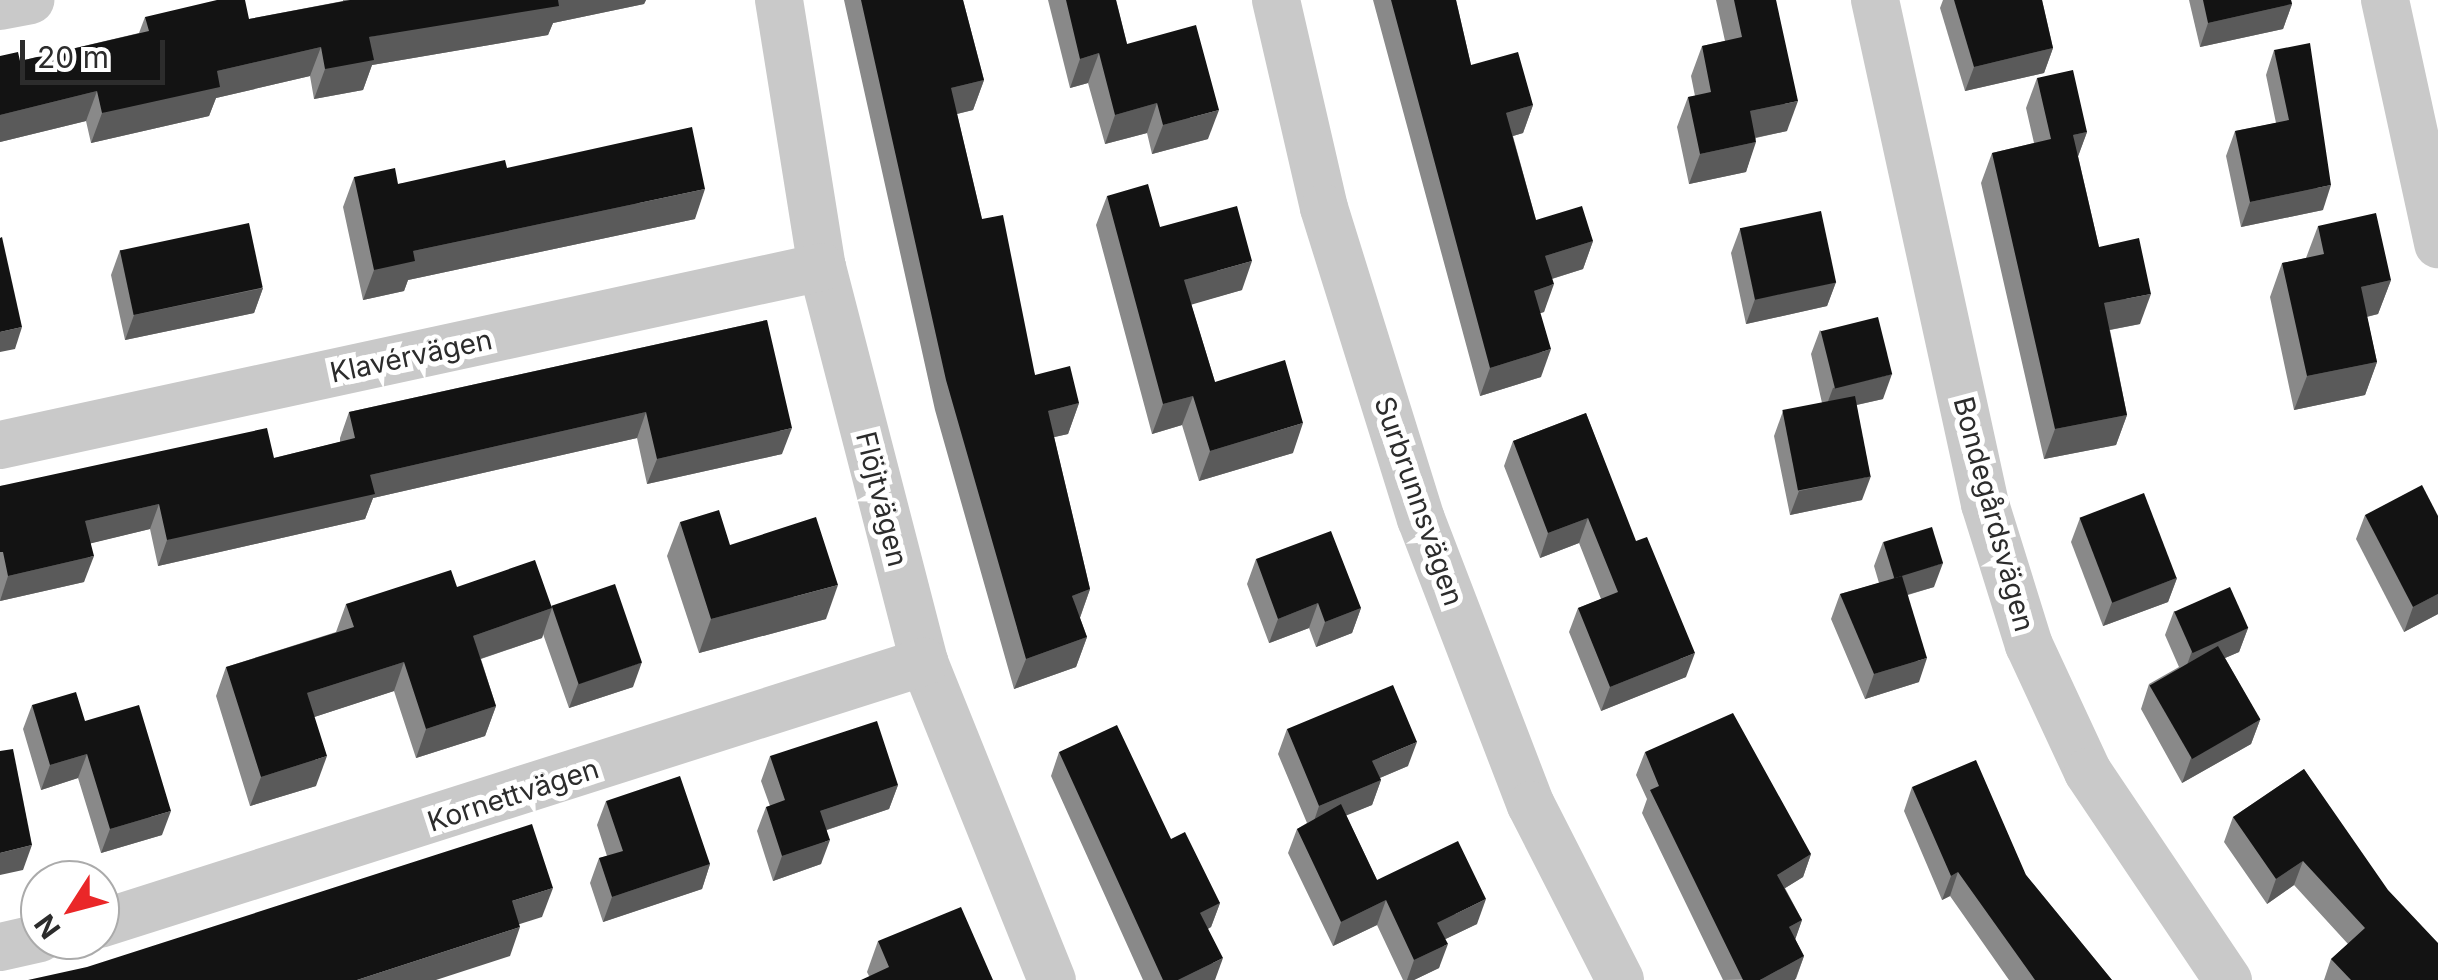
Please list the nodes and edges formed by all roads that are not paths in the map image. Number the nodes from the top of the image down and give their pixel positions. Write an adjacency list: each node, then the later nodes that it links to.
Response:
1 (30, 0): 6 (street)
2 (779, 0): 8 (street, Flöjtvägen)
3 (1276, 0): 13 (street, Surbrunnsvägen)
4 (1876, 0): 14 (street, Bondegårdsvägen)
5 (2385, 0): 7 (street)
6 (0, 6)
7 (2438, 244)
8 (822, 267): 9 (street, Klavérvägen); 10 (street, Flöjtvägen)
9 (0, 445)
10 (924, 662): 11 (street, Kornettvägen); 12 (street, Flöjtvägen)
11 (120, 918)
12 (1052, 980)
13 (1620, 980)
14 (2228, 980)

